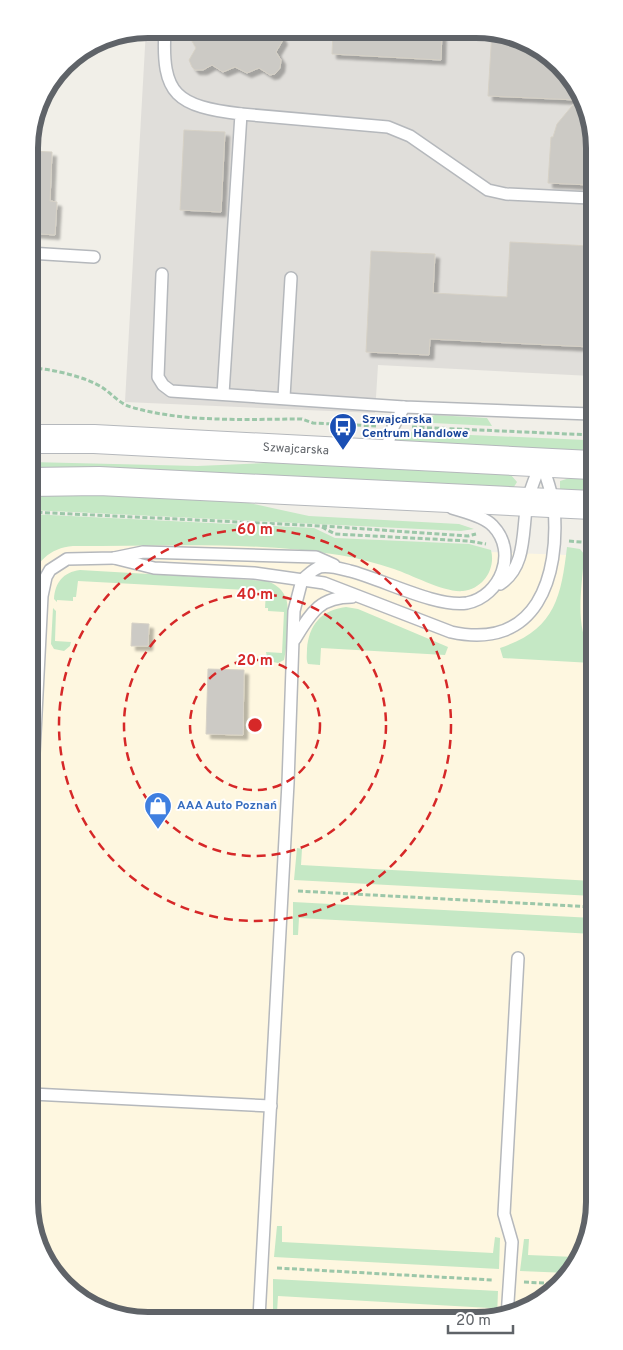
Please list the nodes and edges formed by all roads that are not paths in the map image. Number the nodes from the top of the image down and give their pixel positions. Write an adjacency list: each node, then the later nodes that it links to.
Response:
1 (165, 38): 2 (lane)
2 (241, 114): 3 (lane); 8 (lane)
3 (586, 198)
4 (38, 254): 5 (lane)
5 (94, 257)
6 (162, 274): 8 (lane)
7 (291, 278): 9 (lane)
8 (223, 394): 9 (lane)
9 (284, 397): 10 (lane)
10 (404, 407): 11 (lane); 13 (lane)
11 (586, 414)
12 (38, 439): 13 (street, Szwajcarska)
13 (385, 453): 14 (street, Szwajcarska)
14 (541, 461): 15 (street, Szwajcarska); 18 (lane); 18 (lane)
15 (586, 465)
16 (38, 482): 17 (street)
17 (419, 498): 18 (street); 23 (lane)
18 (540, 504): 19 (street); 23 (lane); 24 (lane)
19 (586, 505)
20 (114, 558): 21 (lane); 22 (lane); 26 (lane)
21 (340, 568): 22 (lane); 23 (lane)
22 (302, 580): 24 (lane); 25 (lane)
23 (492, 590)
24 (356, 596): 25 (lane)
25 (295, 640): 29 (lane)
26 (38, 675)
27 (518, 958): 30 (lane)
28 (38, 1094): 29 (lane)
29 (270, 1106): 31 (lane)
30 (508, 1308)
31 (259, 1312)

